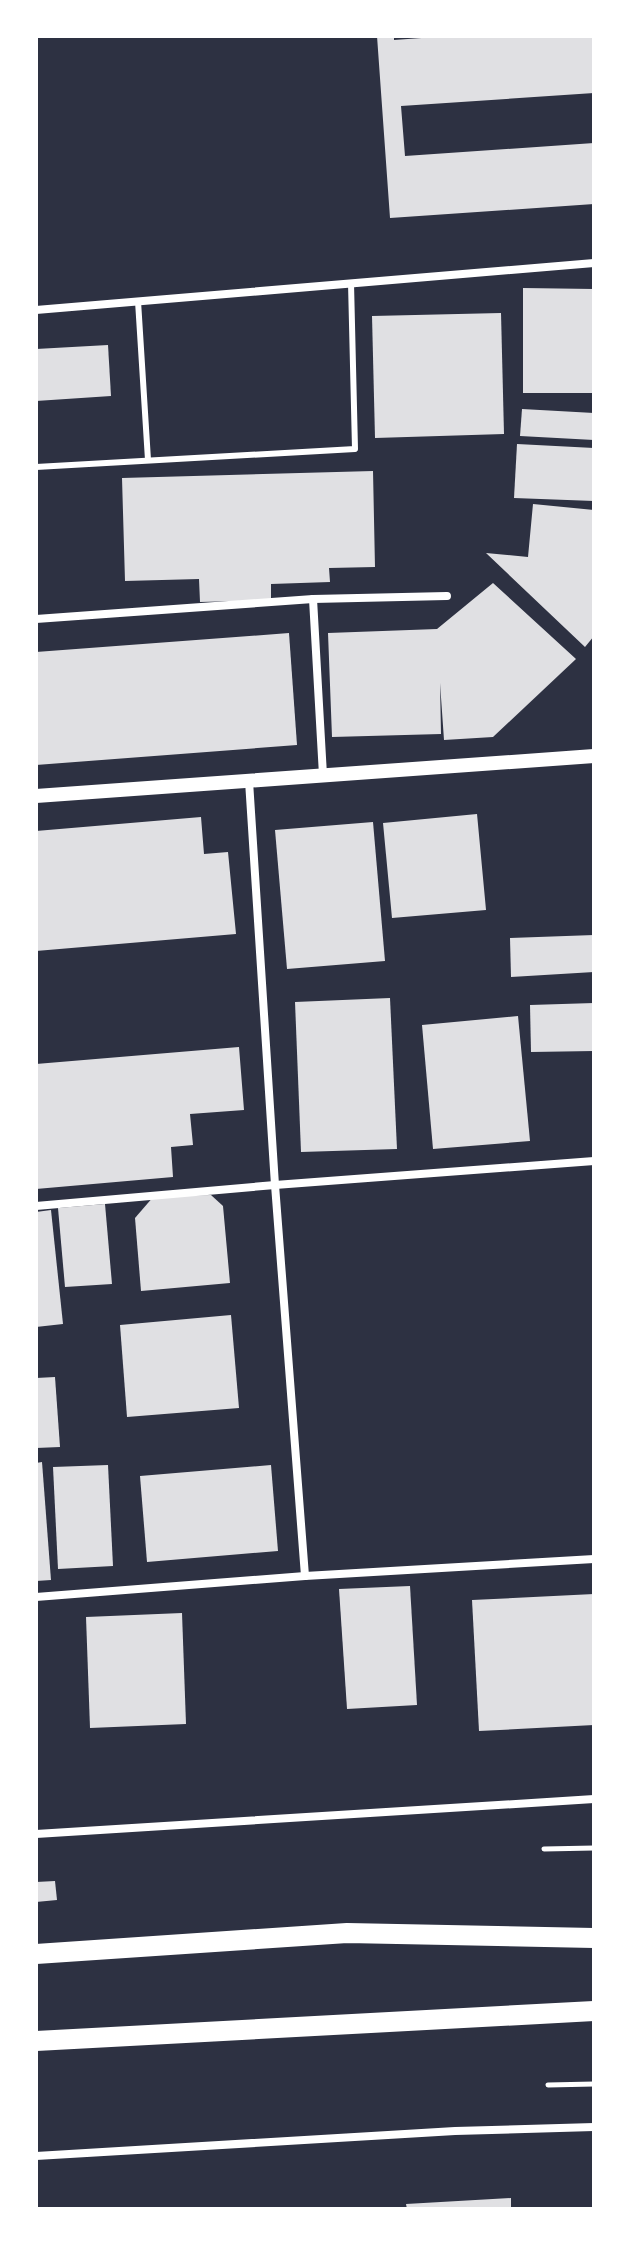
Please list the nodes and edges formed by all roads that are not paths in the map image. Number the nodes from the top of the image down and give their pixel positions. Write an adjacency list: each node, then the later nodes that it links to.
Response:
1 (594, 263): 2 (street)
2 (351, 283): 3 (street); 5 (lane)
3 (138, 301): 4 (street); 5 (lane)
4 (36, 310)
5 (148, 460): 6 (lane)
6 (36, 467)
7 (447, 596): 8 (street)
8 (313, 599): 9 (street); 11 (street)
9 (36, 619)
10 (594, 756): 11 (street)
11 (323, 775): 12 (street)
12 (249, 781): 13 (street); 15 (street)
13 (36, 796)
14 (594, 1161): 15 (street)
15 (275, 1185): 16 (street); 18 (street)
16 (36, 1206)
17 (594, 1559): 18 (street)
18 (305, 1576): 19 (street)
19 (36, 1597)
20 (594, 1799): 21 (street)
21 (36, 1834)
22 (594, 1938): 23 (main road)
23 (36, 1954)
24 (594, 2011): 25 (main road)
25 (36, 2041)
26 (594, 2127): 27 (street)
27 (36, 2156)

